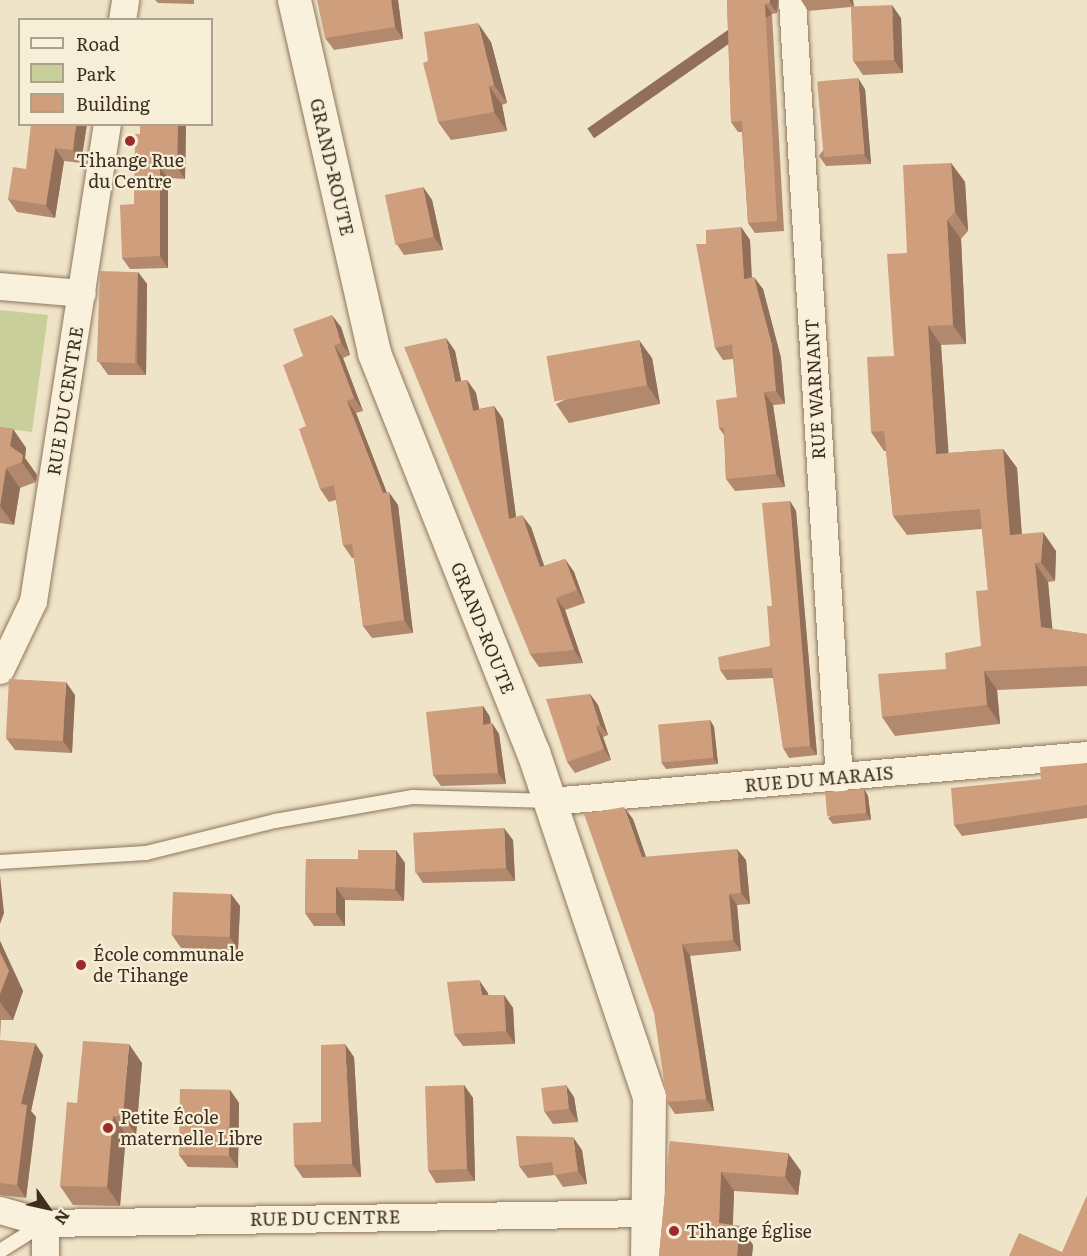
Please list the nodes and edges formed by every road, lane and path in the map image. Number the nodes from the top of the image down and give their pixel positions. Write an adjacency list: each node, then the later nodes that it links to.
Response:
1 (125, 0): 4 (street)
2 (294, 0): 11 (street, GRAND-ROUTE)
3 (792, 0): 10 (street, RUE WARNANT)
4 (122, 18)
5 (107, 126): 7 (street, RUE DU CENTRE)
6 (0, 286): 7 (street)
7 (82, 293): 8 (street, RUE DU CENTRE)
8 (0, 670)
9 (1087, 755): 10 (street, RUE DU MARAIS)
10 (838, 779): 11 (street, RUE DU MARAIS)
11 (550, 801): 12 (lane); 14 (street, GRAND-ROUTE)
12 (0, 862)
13 (0, 1210): 15 (street, RUE DU CENTRE)
14 (651, 1213): 15 (street, RUE DU CENTRE); 18 (street, GRAND-ROUTE)
15 (45, 1223): 16 (lane); 17 (street)
16 (0, 1251)
17 (45, 1256)
18 (647, 1256)

